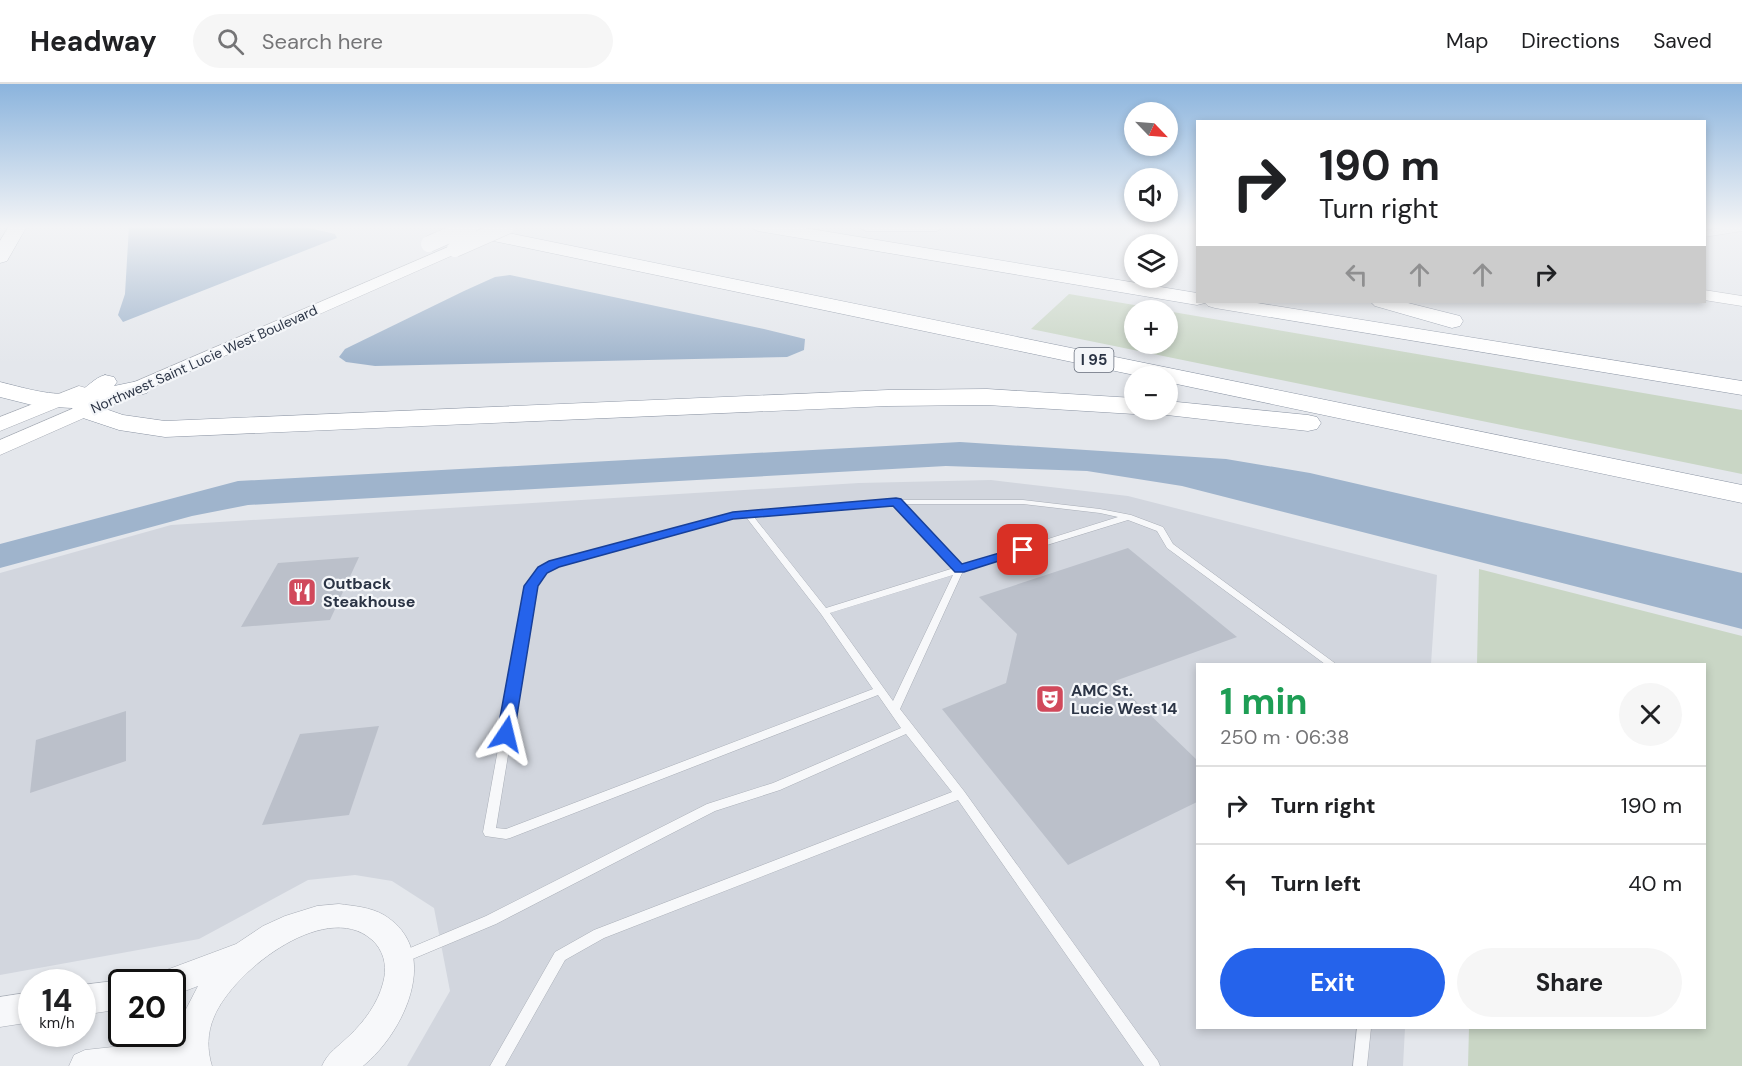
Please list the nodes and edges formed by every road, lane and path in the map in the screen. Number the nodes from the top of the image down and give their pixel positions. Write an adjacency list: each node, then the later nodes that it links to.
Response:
1 (364, 272): 11 (main road, bridge)
2 (403, 272): 12 (main road, Northwest Saint Lucie West Boulevard, bridge)
3 (668, 272): 21 (highway, I 95)
4 (1037, 272): 6 (highway)
5 (1706, 295): 7 (main road)
6 (1196, 298)
7 (1742, 301)
8 (1221, 303): 13 (highway)
9 (1386, 303): 10 (highway)
10 (1742, 379)
11 (105, 382): 15 (main road); 17 (highway)
12 (138, 388): 17 (highway)
13 (1742, 388)
14 (0, 389): 15 (highway)
15 (58, 401): 17 (highway); 19 (main road)
16 (1124, 405): 17 (highway)
17 (86, 406): 20 (main road, Northwest Saint Lucie West Boulevard)
18 (1178, 410): 23 (highway)
19 (0, 425)
20 (0, 448)
21 (1742, 494)
22 (896, 502): 24 (lane); 25 (lane); 26 (lane)
23 (1742, 508)
24 (748, 514): 27 (lane); 29 (lane)
25 (1128, 517): 26 (lane); 28 (lane)
26 (960, 569): 27 (lane); 30 (lane)
27 (824, 612): 29 (lane)
28 (1330, 663)
29 (880, 690): 30 (lane)
30 (894, 710): 31 (lane)
31 (908, 729): 32 (lane); 34 (lane)
32 (960, 794): 42 (lane); 43 (lane)
33 (244, 955): 34 (street); 35 (street); 39 (street)
34 (399, 959): 41 (street)
35 (186, 977)
36 (18, 1009): 37 (street)
37 (0, 1012)
38 (1364, 1029): 44 (lane)
39 (194, 1060): 40 (street)
40 (85, 1066)
41 (338, 1066)
42 (497, 1066)
43 (1152, 1066)
44 (1360, 1066)

